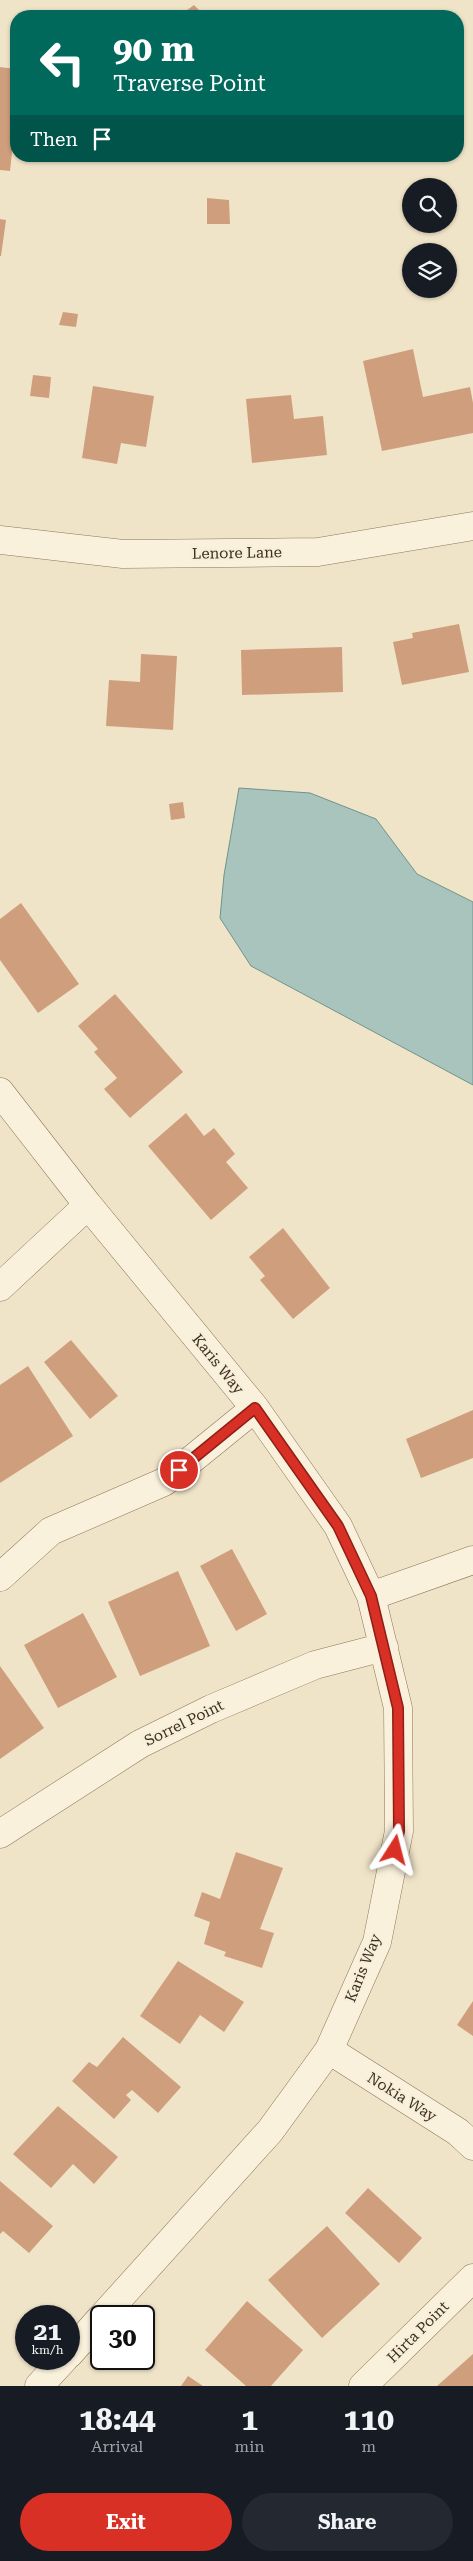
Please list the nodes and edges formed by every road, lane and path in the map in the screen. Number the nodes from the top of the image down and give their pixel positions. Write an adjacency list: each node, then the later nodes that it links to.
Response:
1 (473, 526): 2 (street, Lenore Lane)
2 (0, 540)
3 (0, 1092): 4 (street, Karis Way)
4 (88, 1205): 5 (street); 6 (street, Karis Way)
5 (0, 1287)
6 (255, 1408): 8 (street); 9 (street, Karis Way)
7 (473, 1560): 9 (street)
8 (0, 1577)
9 (371, 1596): 10 (street, Karis Way)
10 (384, 1647): 11 (street, Sorrel Point); 12 (street, Karis Way)
11 (0, 1834)
12 (329, 2050): 13 (street, Nokia Way); 15 (street, Karis Way)
13 (473, 2146)
14 (473, 2278): 20 (street, Hirta Point)
15 (113, 2305)
16 (90, 2330): 17 (street, Karis Way)
17 (80, 2342)
18 (54, 2370): 19 (street)
19 (39, 2386)
20 (363, 2386)

